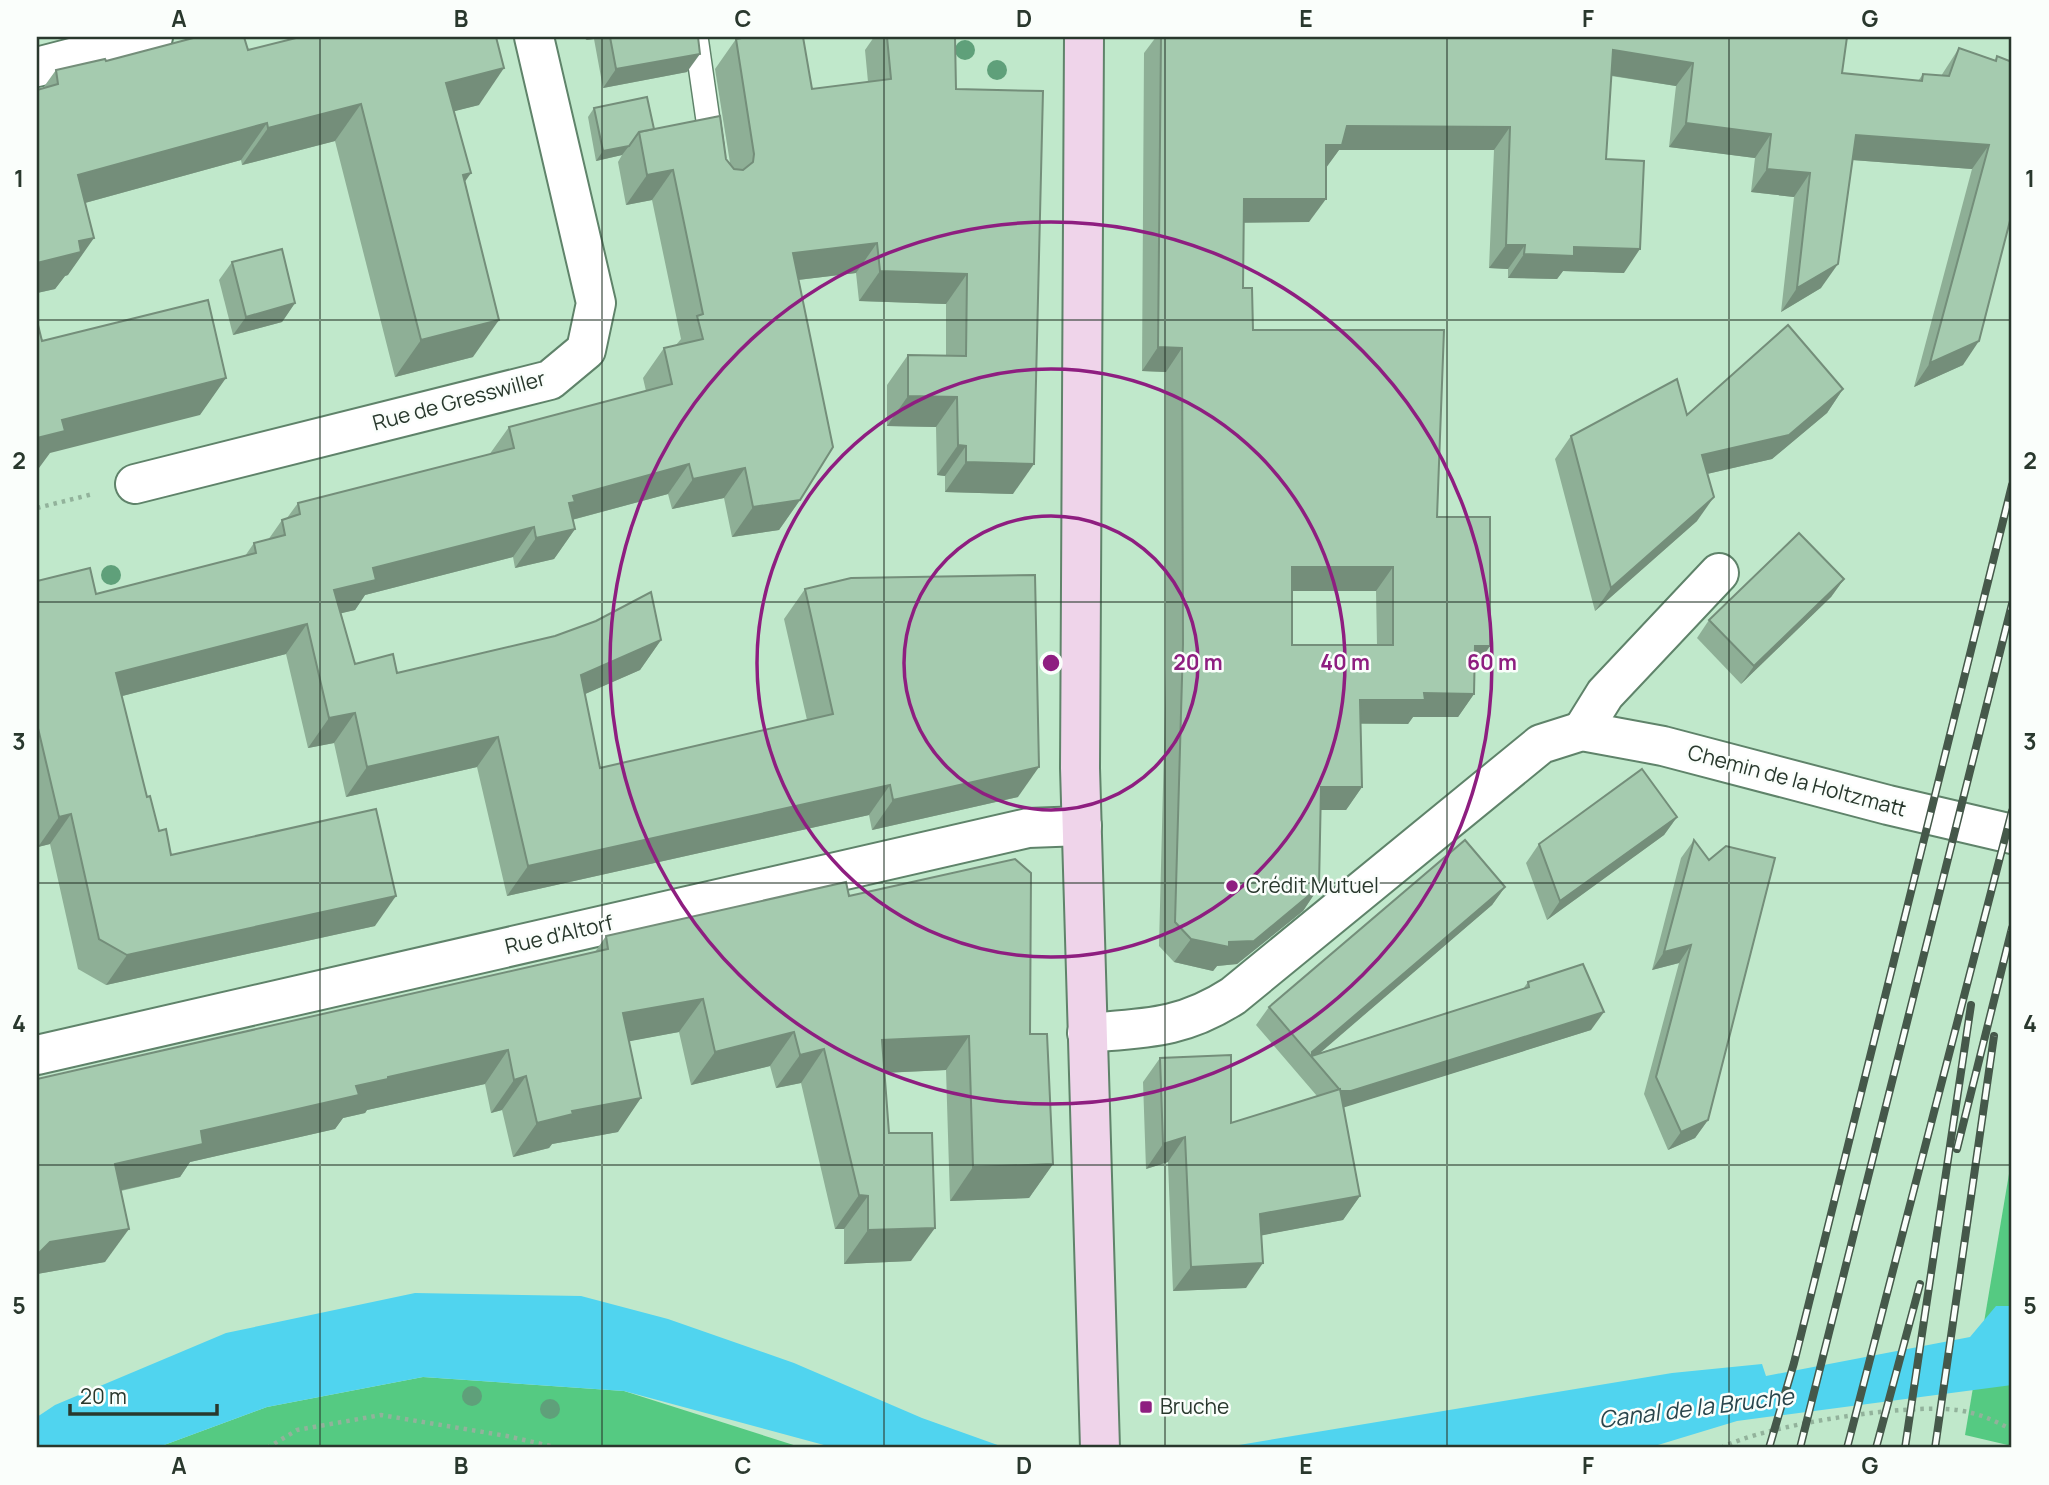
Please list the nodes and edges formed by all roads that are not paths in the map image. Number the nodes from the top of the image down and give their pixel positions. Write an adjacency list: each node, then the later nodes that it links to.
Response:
1 (153, 37): 5 (street)
2 (534, 37): 7 (street, Rue de Gresswiller)
3 (696, 37): 6 (lane)
4 (1084, 37): 10 (main road)
5 (37, 67)
6 (717, 174)
7 (135, 484)
8 (1718, 573): 9 (street)
9 (1582, 731): 11 (street, Chemin de la Holtzmatt); 12 (street, Chemin de la Holtzmatt)
10 (1082, 826): 12 (main road); 13 (street, Rue d'Altorf)
11 (2012, 834)
12 (1087, 1033): 14 (main road)
13 (37, 1055)
14 (1098, 1435)

